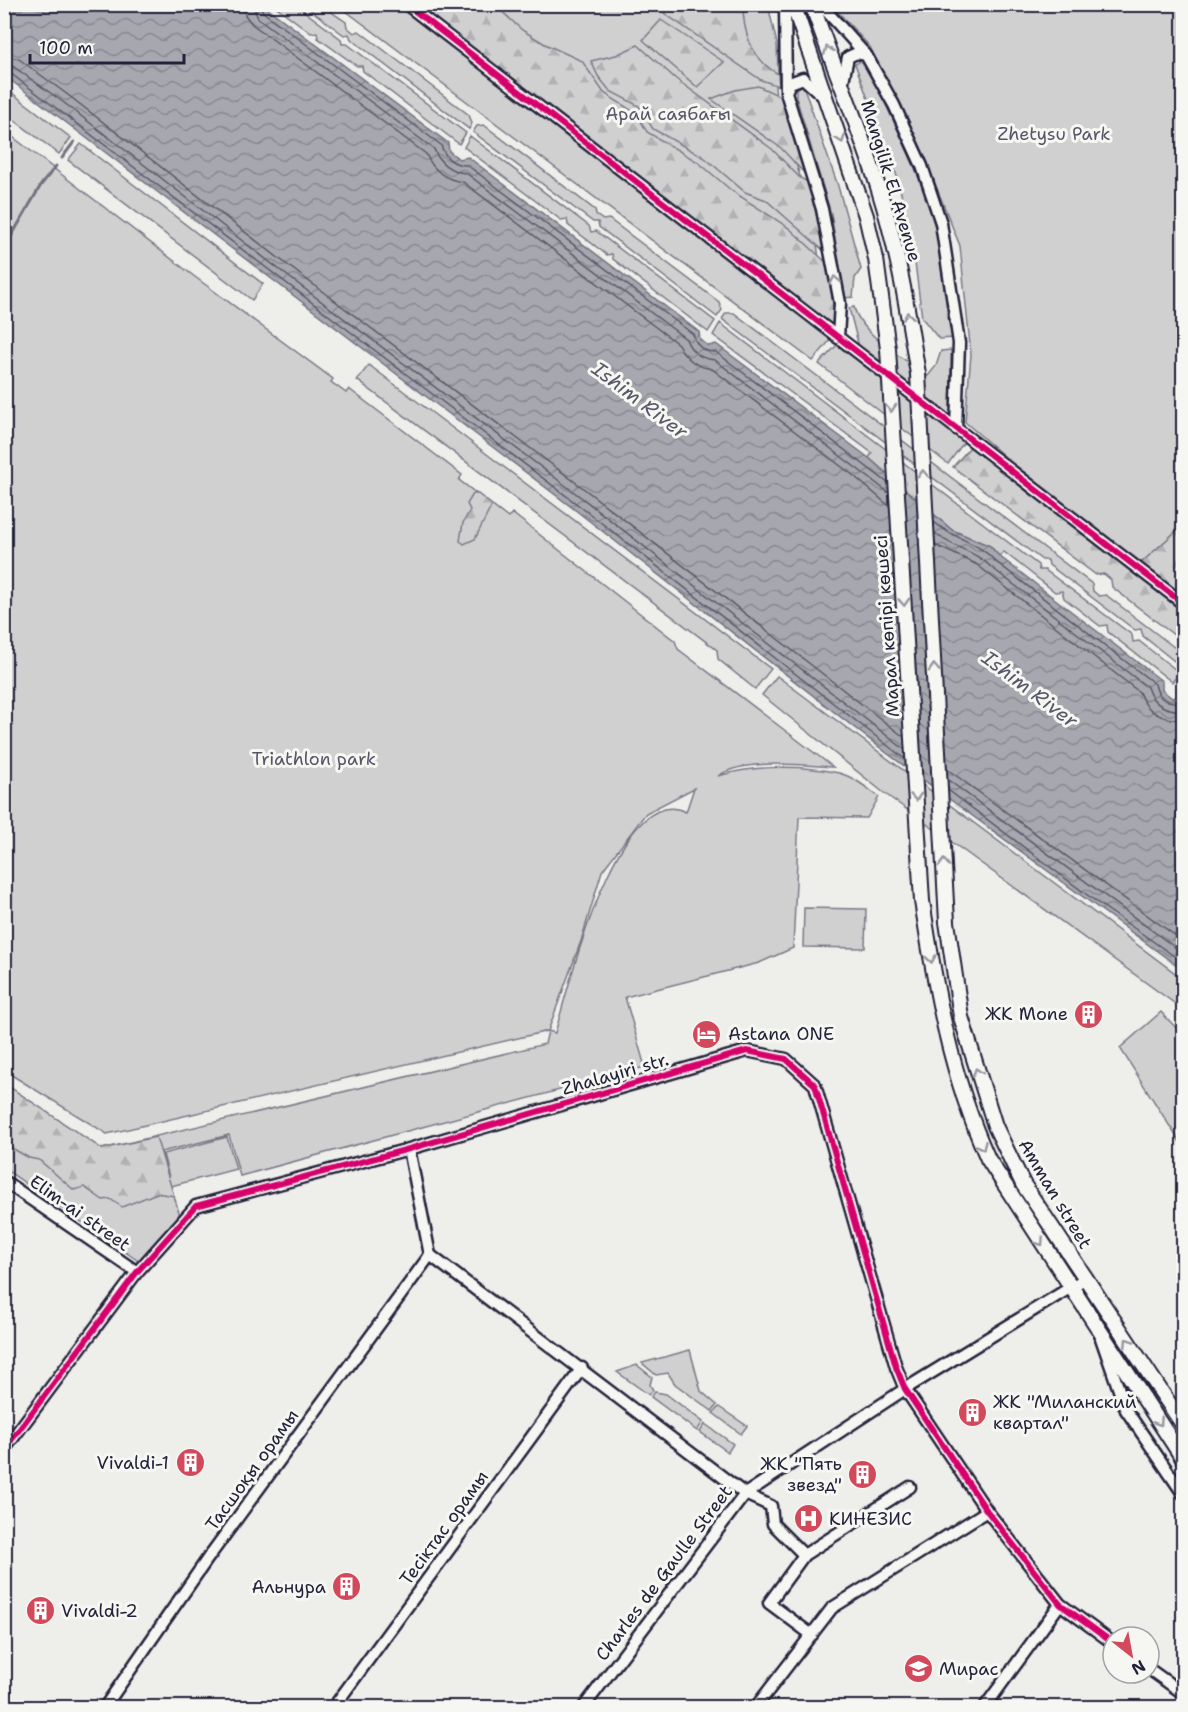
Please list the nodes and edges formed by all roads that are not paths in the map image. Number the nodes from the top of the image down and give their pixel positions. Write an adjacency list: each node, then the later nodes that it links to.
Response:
1 (406, 4): 10 (street)
2 (785, 4): 8 (street)
3 (793, 4): 9 (main road, Mangilik El Avenue)
4 (812, 4): 7 (main road, Mangilik El Avenue, one-way to 4)
5 (820, 4): 6 (street)
6 (866, 55): 7 (street); 12 (street)
7 (842, 87): 15 (main road, Mangilik El Avenue, one-way to 7, bridge)
8 (786, 92): 9 (street); 10 (street, one-way to 8)
9 (827, 101): 11 (main road, Mangilik El Avenue, one-way to 11)
10 (838, 338): 12 (street)
11 (888, 349): 14 (main road, Марал көпірі көшесі, one-way to 14, bridge)
12 (956, 429): 13 (street)
13 (1184, 604)
14 (922, 901): 21 (main road, Amman street, one-way to 21)
15 (947, 922): 20 (main road, Amman street, one-way to 15)
16 (409, 1149): 18 (street); 19 (street, Zhalayiri str.); 24 (street, Zhalayiri str.)
17 (4, 1181): 19 (street, Elim-ai street)
18 (430, 1255): 23 (street); 38 (street, Тасшоқы орамы)
19 (137, 1272): 26 (street, Zhalayiri str.)
20 (1086, 1278): 21 (street, Charles de Gaulle Street); 25 (main road, Amman street, one-way to 20)
21 (1070, 1287): 22 (main road, Amman street); 24 (street, Charles de Gaulle Street)
22 (1096, 1327): 27 (main road, Amman street, one-way to 27); 30 (street, Amman street)
23 (582, 1368): 29 (street); 39 (street, Тесіктас орамы)
24 (905, 1389): 29 (street, Charles de Gaulle Street); 31 (street, Zhalayiri str.)
25 (1184, 1426)
26 (4, 1450)
27 (1184, 1460)
28 (910, 1487): 32 (street)
29 (744, 1494): 32 (street); 40 (street, Charles de Gaulle Street)
30 (1184, 1495)
31 (987, 1511): 33 (street, Zhalayiri str.); 35 (street)
32 (804, 1555): 35 (street)
33 (1060, 1604): 34 (street, Zhalayiri str.); 42 (street)
34 (1101, 1634)
35 (812, 1635): 41 (street)
36 (1161, 1678): 37 (street)
37 (1184, 1694)
38 (104, 1707)
39 (333, 1707)
40 (582, 1707)
41 (755, 1707)
42 (984, 1707)

